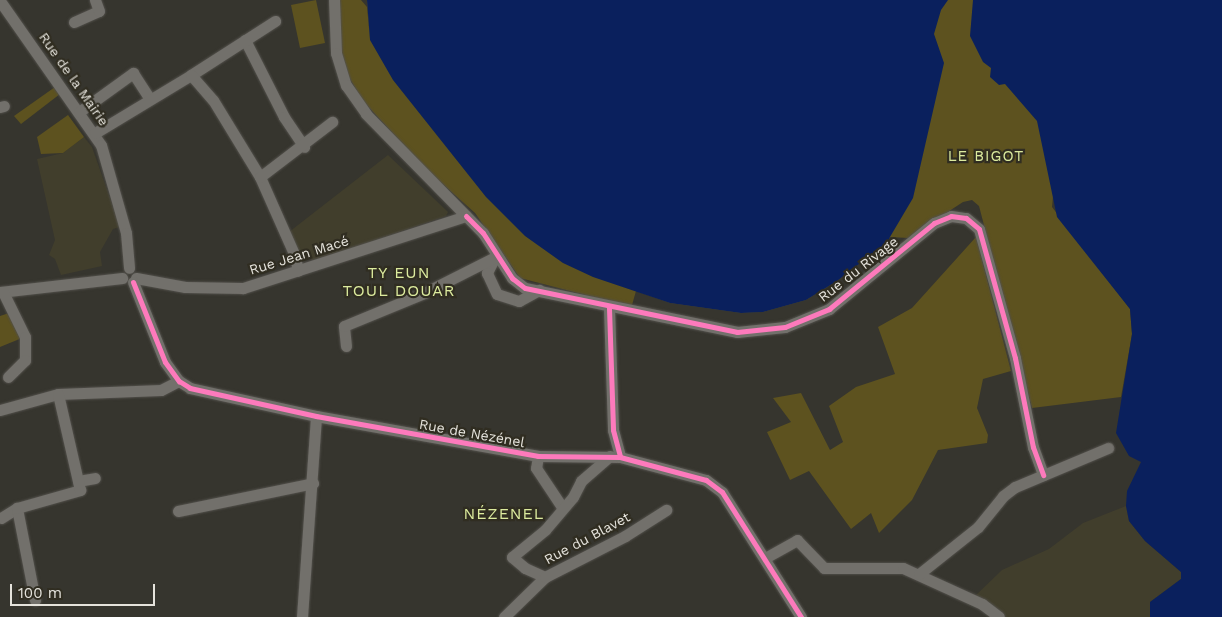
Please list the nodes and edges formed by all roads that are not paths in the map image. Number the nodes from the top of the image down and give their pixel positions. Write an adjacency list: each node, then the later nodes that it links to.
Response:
1 (95, 0): 5 (street)
2 (334, 0): 14 (street)
3 (0, 1): 9 (street, Rue de la Mairie)
4 (275, 20): 6 (street)
5 (74, 22)
6 (245, 40): 7 (street); 12 (street)
7 (192, 75): 8 (street); 13 (street)
8 (150, 99): 9 (street); 11 (street)
9 (79, 112): 11 (street, Rue de la Mairie)
10 (332, 122): 12 (street)
11 (95, 133): 17 (street, Rue de la Mairie)
12 (304, 147): 13 (street)
13 (260, 178): 16 (street)
14 (466, 216): 15 (street); 16 (street, Rue Jean Macé)
15 (495, 258): 18 (street, Rue du Rivage); 18 (street); 21 (street)
16 (298, 271): 17 (street, Rue Jean Macé)
17 (130, 277): 19 (street); 23 (street)
18 (539, 290): 20 (street, Rue du Rivage)
19 (1, 292): 22 (street)
20 (609, 308): 29 (street); 30 (street, Rue du Rivage)
21 (346, 346)
22 (8, 377)
23 (179, 381): 24 (street); 26 (street, Rue de Nézénel)
24 (58, 394): 25 (street); 32 (street)
25 (0, 410)
26 (316, 416): 28 (street, Rue de Nézénel); 33 (street)
27 (1108, 448): 30 (street)
28 (538, 456): 29 (street, Rue de Nézénel); 34 (street)
29 (615, 456): 34 (street); 39 (street, Rue de Nézénel)
30 (1043, 475): 40 (street)
31 (95, 478): 32 (street)
32 (78, 482): 35 (street)
33 (312, 483): 37 (street); 43 (street)
34 (562, 507): 41 (street)
35 (16, 508): 38 (street); 42 (street)
36 (666, 510): 41 (street, Rue du Blavet)
37 (178, 511)
38 (1, 518)
39 (765, 558): 40 (street); 45 (street, Rue de Nézénel)
40 (919, 574): 46 (street)
41 (545, 577): 44 (street, Rue du Blavet)
42 (35, 600)
43 (302, 617)
44 (504, 617)
45 (801, 617)
46 (999, 617)

